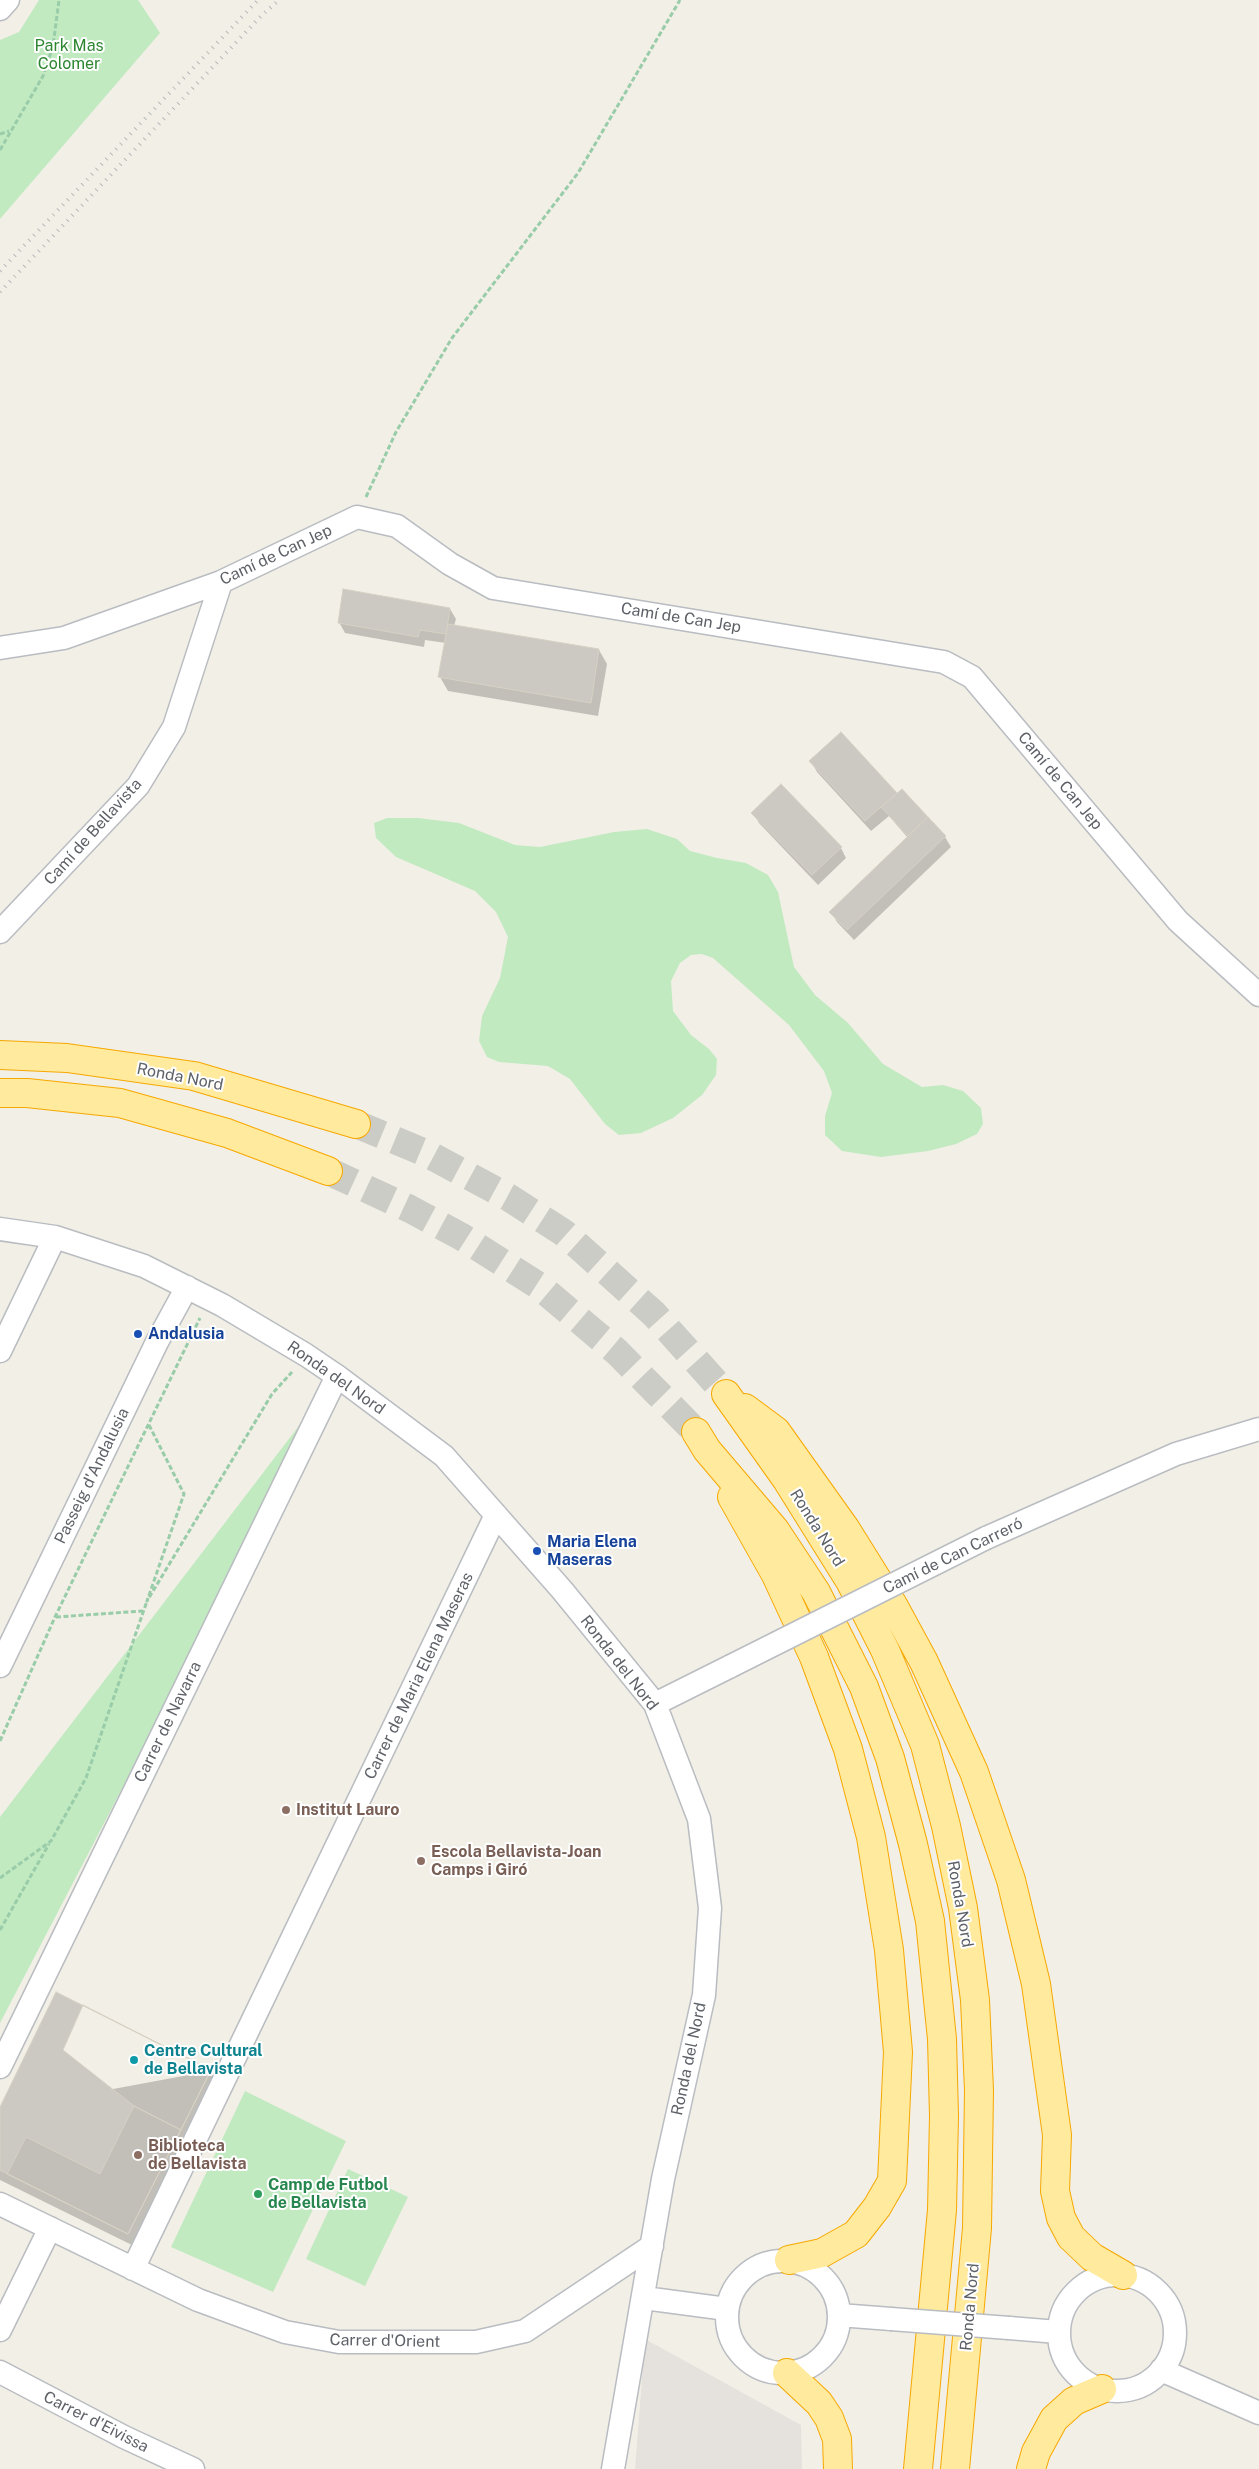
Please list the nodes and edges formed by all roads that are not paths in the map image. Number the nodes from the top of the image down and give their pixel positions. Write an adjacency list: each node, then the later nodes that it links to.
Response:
1 (8, 0): 2 (street)
2 (0, 8)
3 (222, 582): 4 (street, Camí de Can Jep); 5 (street, Camí de Bellavista); 6 (street, Camí de Can Jep)
4 (0, 648)
5 (0, 932)
6 (1259, 995)
7 (0, 1055): 9 (highway, Ronda Nord)
8 (0, 1093): 10 (highway)
9 (356, 1124)
10 (328, 1171)
11 (0, 1229): 12 (street, Ronda del Nord)
12 (55, 1237): 13 (street, Ronda del Nord); 14 (street)
13 (186, 1287): 15 (street, Ronda del Nord); 18 (street, Passeig d'Andalusia)
14 (0, 1351)
15 (337, 1376): 17 (street, Ronda del Nord); 20 (street, Carrer de Navarra)
16 (1259, 1429): 19 (street, Camí de Can Carreró, bridge)
17 (496, 1515): 19 (street, Ronda del Nord); 25 (street, Carrer de Maria Elena Maseras)
18 (0, 1666)
19 (655, 1704): 23 (street, Ronda del Nord)
20 (0, 2067)
21 (0, 2204): 22 (street, Carrer d'Orient)
22 (50, 2228): 25 (street, Carrer d'Orient); 30 (street)
23 (652, 2246): 25 (street, Carrer d'Orient); 27 (street, Ronda del Nord)
24 (789, 2260): 28 (street); 29 (street); 40 (highway, Ronda Nord)
25 (133, 2269)
26 (1123, 2276): 31 (street); 32 (street); 41 (highway, Ronda Nord)
27 (644, 2298): 28 (street); 38 (street, Ronda del Nord)
28 (727, 2309): 34 (street)
29 (839, 2315): 31 (street, bridge); 34 (street)
30 (0, 2330)
31 (1058, 2332): 35 (street)
32 (1161, 2370): 35 (street); 36 (street)
33 (0, 2372): 37 (street, Carrer d'Eivissa)
34 (787, 2373): 39 (highway)
35 (1102, 2389): 42 (highway)
36 (1259, 2413)
37 (193, 2469)
38 (613, 2469)
39 (838, 2469)
40 (918, 2469)
41 (955, 2469)
42 (1031, 2469)

